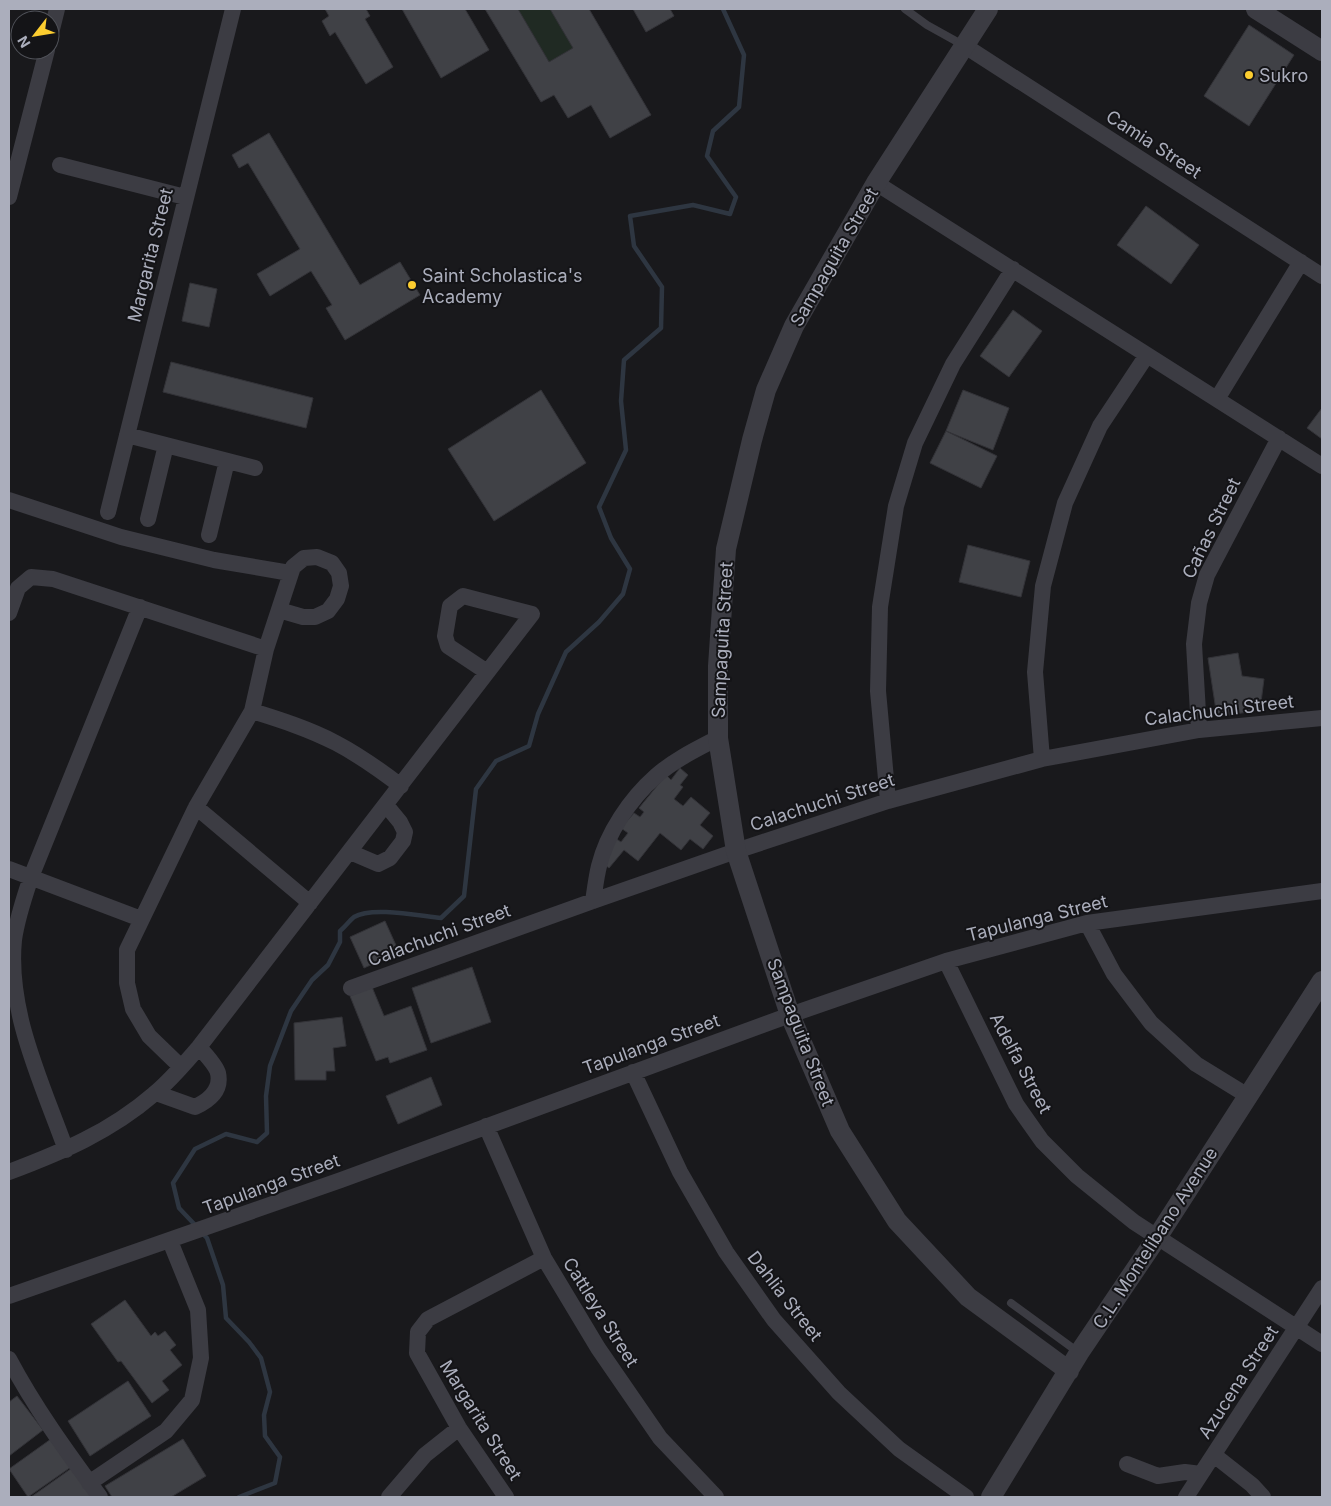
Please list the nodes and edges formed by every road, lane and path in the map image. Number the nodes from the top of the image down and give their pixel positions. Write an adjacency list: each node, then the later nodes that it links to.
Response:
1 (233, 9): 12 (street, Margarita Street)
2 (905, 9): 5 (lane)
3 (988, 9): 5 (street, Sampaguita Street)
4 (1256, 9): 6 (street)
5 (965, 46): 10 (street, Sampaguita Street); 13 (street, Camia Street)
6 (1322, 52)
7 (44, 60): 8 (street)
8 (13, 163): 11 (street)
9 (60, 165): 12 (street)
10 (876, 183): 14 (street); 37 (street, Sampaguita Street)
11 (9, 196)
12 (185, 197): 18 (street, Margarita Street)
13 (1301, 262): 15 (street, Camia Street); 17 (street)
14 (1013, 269): 16 (street); 40 (street)
15 (1322, 276)
16 (1147, 355): 17 (street); 38 (street)
17 (1217, 399): 19 (street)
18 (127, 435): 20 (street); 25 (street, Margarita Street)
19 (1279, 438): 22 (street); 36 (street, Cañas Street)
20 (166, 445): 21 (street); 26 (street)
21 (226, 461): 23 (street); 27 (street)
22 (1322, 466)
23 (255, 468)
24 (9, 500): 28 (street)
25 (108, 512)
26 (148, 518)
27 (209, 535)
28 (290, 573): 30 (street); 30 (street)
29 (140, 607): 31 (street); 32 (street); 46 (street)
30 (279, 610): 32 (street)
31 (9, 613)
32 (266, 649): 34 (street)
33 (487, 672): 33 (street); 39 (street)
34 (252, 711): 39 (street); 42 (street)
35 (1322, 718): 36 (street, Calachuchi Street)
36 (1199, 730): 38 (street, Calachuchi Street)
37 (718, 738): 43 (street, Sampaguita Street); 48 (street)
38 (1042, 759): 40 (street, Calachuchi Street)
39 (401, 786): 41 (street)
40 (888, 801): 43 (street, Calachuchi Street)
41 (386, 805): 44 (street); 44 (street)
42 (196, 807): 49 (street); 50 (street)
43 (736, 851): 48 (street, Calachuchi Street); 55 (street, Sampaguita Street)
44 (350, 852): 49 (street)
45 (9, 869): 46 (street)
46 (31, 877): 50 (street); 62 (street)
47 (1322, 891): 51 (street, Tapulanga Street)
48 (593, 901): 54 (street, Calachuchi Street)
49 (310, 904): 56 (street)
50 (141, 919): 57 (street)
51 (1087, 923): 52 (street, Tapulanga Street); 60 (street)
52 (946, 961): 55 (street, Tapulanga Street); 64 (street, Adelfa Street)
53 (1322, 981): 60 (street, C.L. Montelibano Avenue)
54 (351, 988)
55 (790, 1015): 58 (street, Tapulanga Street); 74 (street, Sampaguita Street)
56 (199, 1046): 57 (street); 59 (street)
57 (182, 1067): 59 (street)
58 (633, 1072): 61 (street, Tapulanga Street); 84 (street, Dahlia Street)
59 (156, 1093): 62 (street)
60 (1248, 1096): 64 (street, C.L. Montelibano Avenue)
61 (486, 1126): 65 (street, Tapulanga Street); 66 (street, Cattleya Street)
62 (66, 1150): 63 (street)
63 (9, 1172)
64 (1158, 1236): 70 (street, Adelfa Street); 72 (street, C.L. Montelibano Avenue)
65 (170, 1241): 68 (street, Tapulanga Street); 79 (street)
66 (544, 1258): 75 (street, Margarita Street); 83 (street, Cattleya Street)
67 (1322, 1288): 70 (street, Azucena Street)
68 (9, 1296)
69 (1011, 1303): 72 (lane)
70 (1297, 1327): 71 (street, Adelfa Street); 76 (street, Azucena Street)
71 (1322, 1344)
72 (1079, 1354): 74 (street, C.L. Montelibano Avenue)
73 (9, 1359): 79 (street)
74 (1069, 1371): 85 (street, C.L. Montelibano Avenue)
75 (459, 1428): 81 (street); 82 (street, Margarita Street)
76 (1214, 1455): 78 (street, Azucena Street); 87 (street)
77 (1127, 1464): 78 (street)
78 (1202, 1474): 86 (street, Azucena Street)
79 (90, 1483): 80 (street)
80 (100, 1497)
81 (389, 1497)
82 (506, 1497)
83 (716, 1497)
84 (966, 1497)
85 (991, 1497)
86 (1186, 1497)
87 (1263, 1497)

